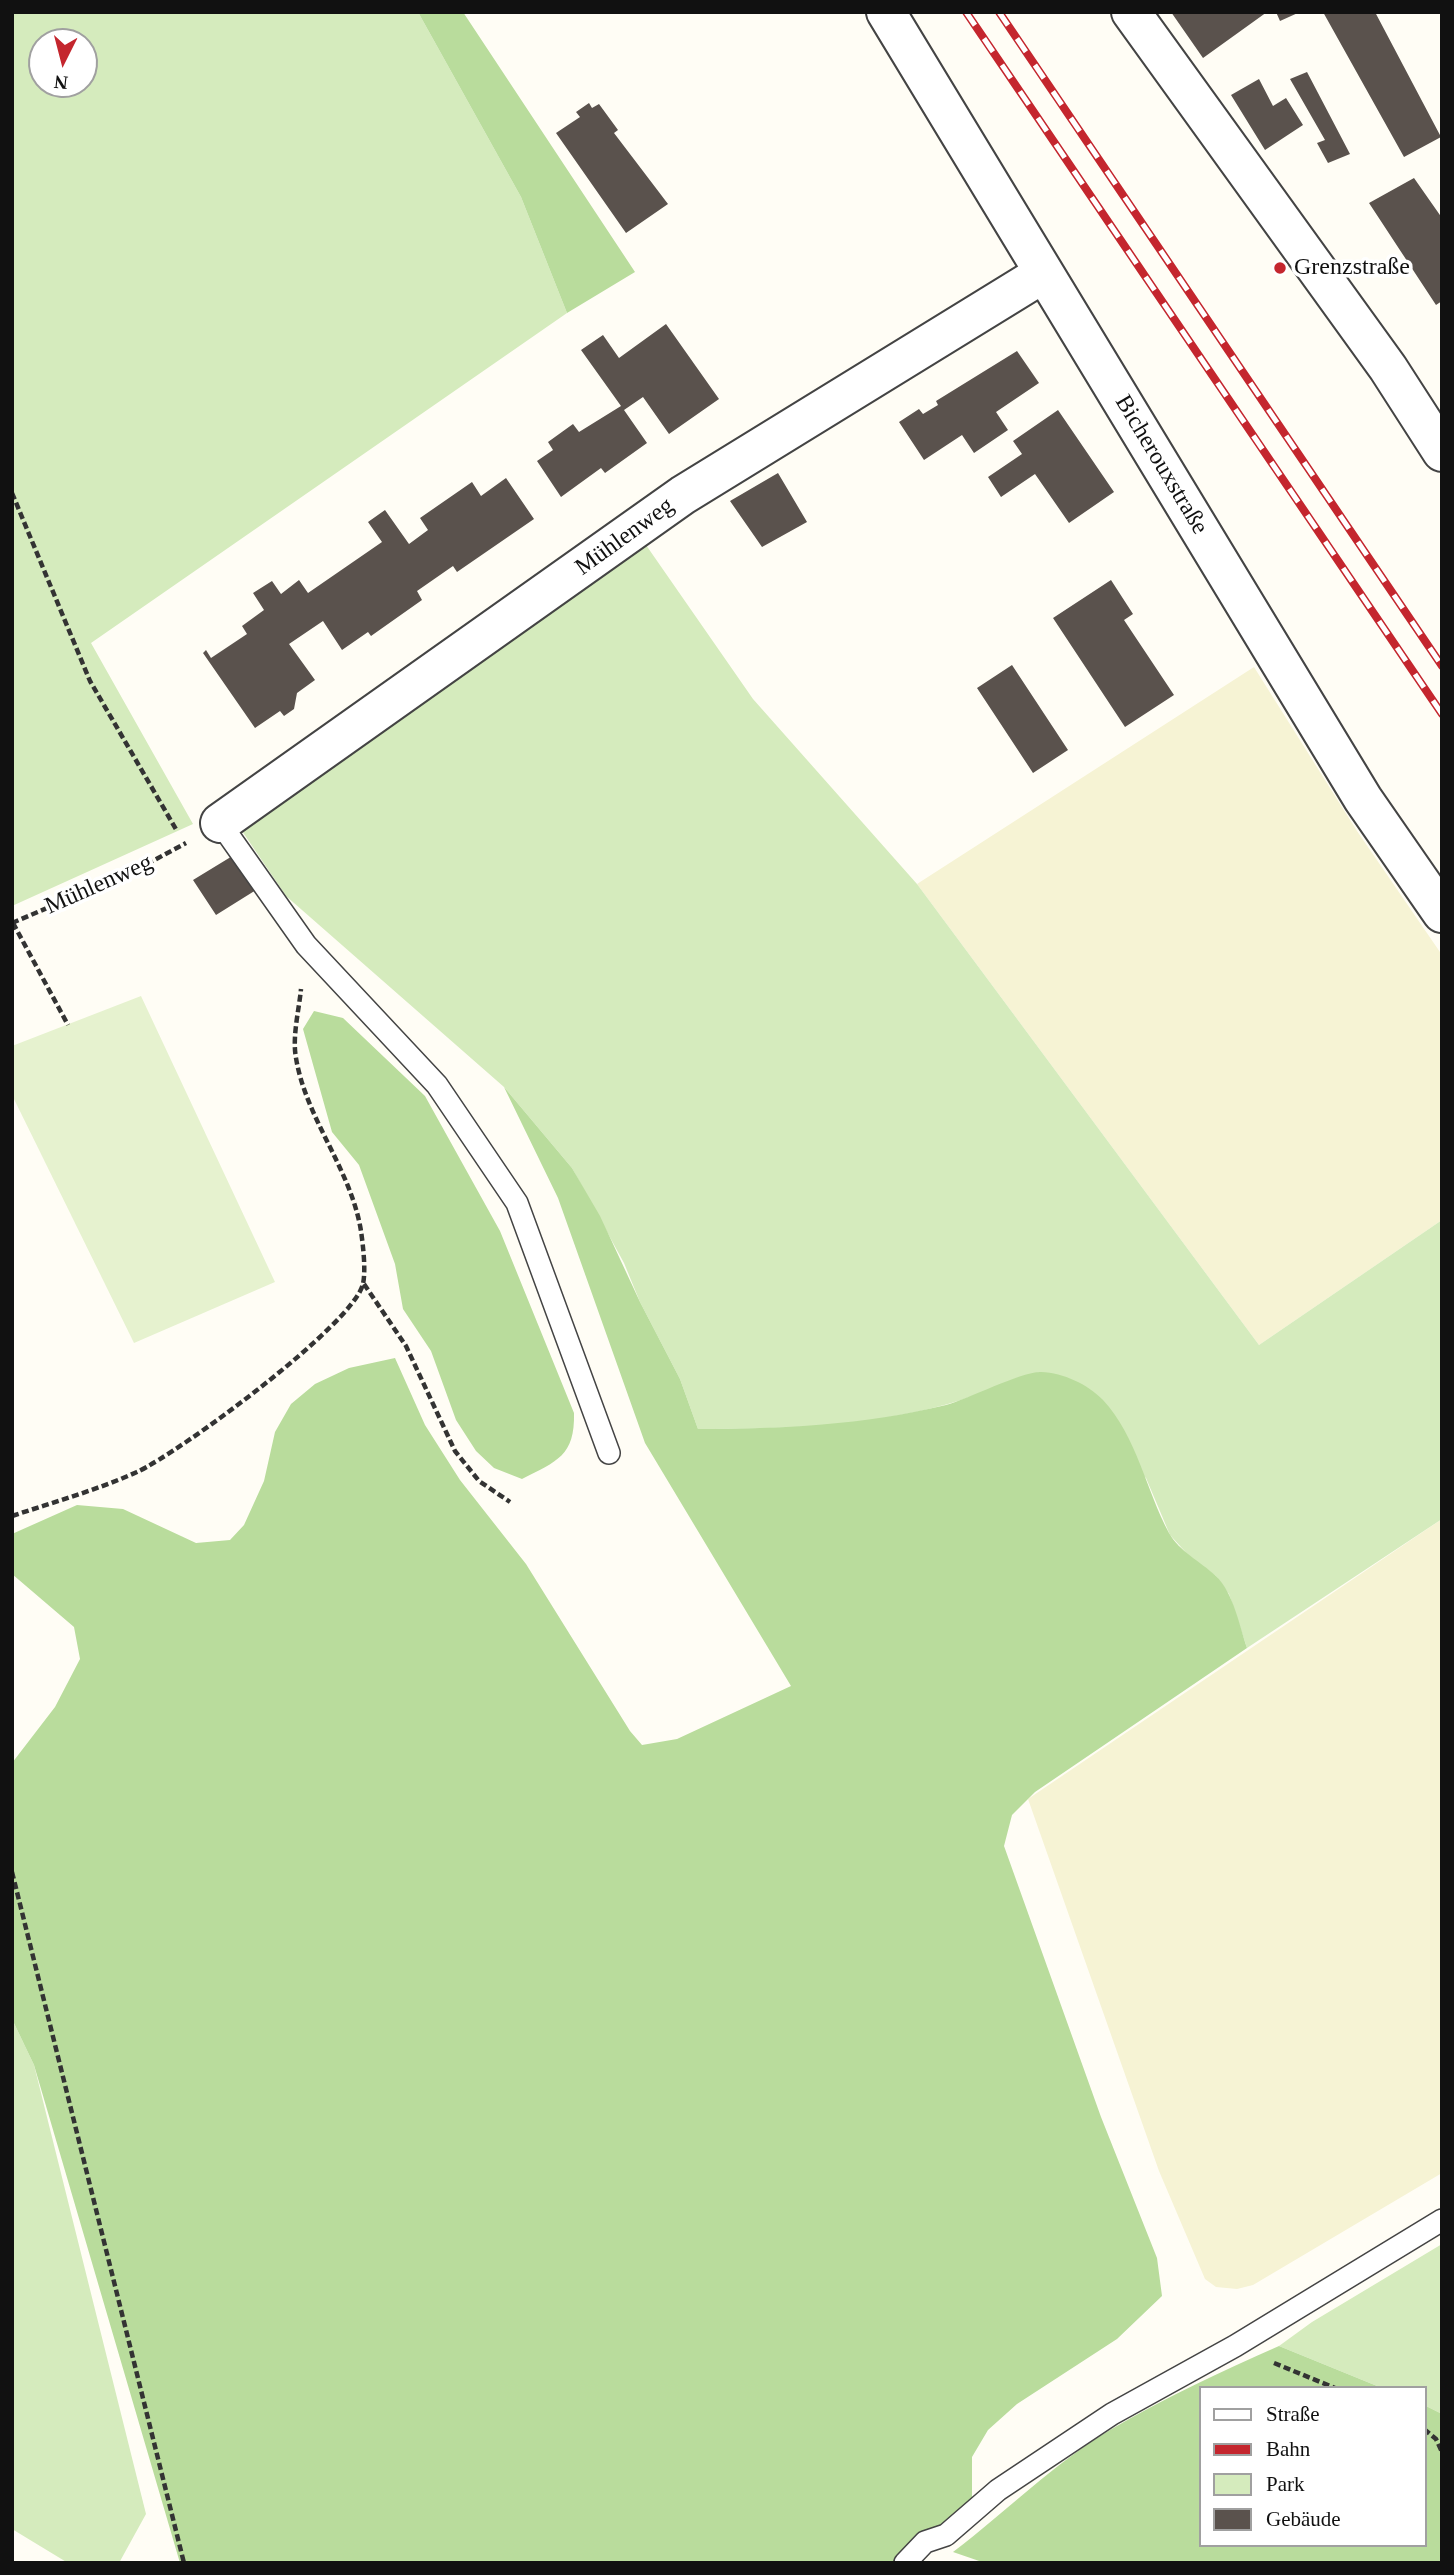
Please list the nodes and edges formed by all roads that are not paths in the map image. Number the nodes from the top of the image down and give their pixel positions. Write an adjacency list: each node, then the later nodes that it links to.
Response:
1 (886, 12): 3 (street, Bicherouxstraße)
2 (1131, 12): 4 (street)
3 (1044, 273): 5 (street, Mühlenweg); 6 (street, Bicherouxstraße)
4 (1442, 452)
5 (220, 823): 7 (lane)
6 (1442, 913)
7 (609, 1453)
8 (1442, 2220): 9 (lane)
9 (905, 2563)

